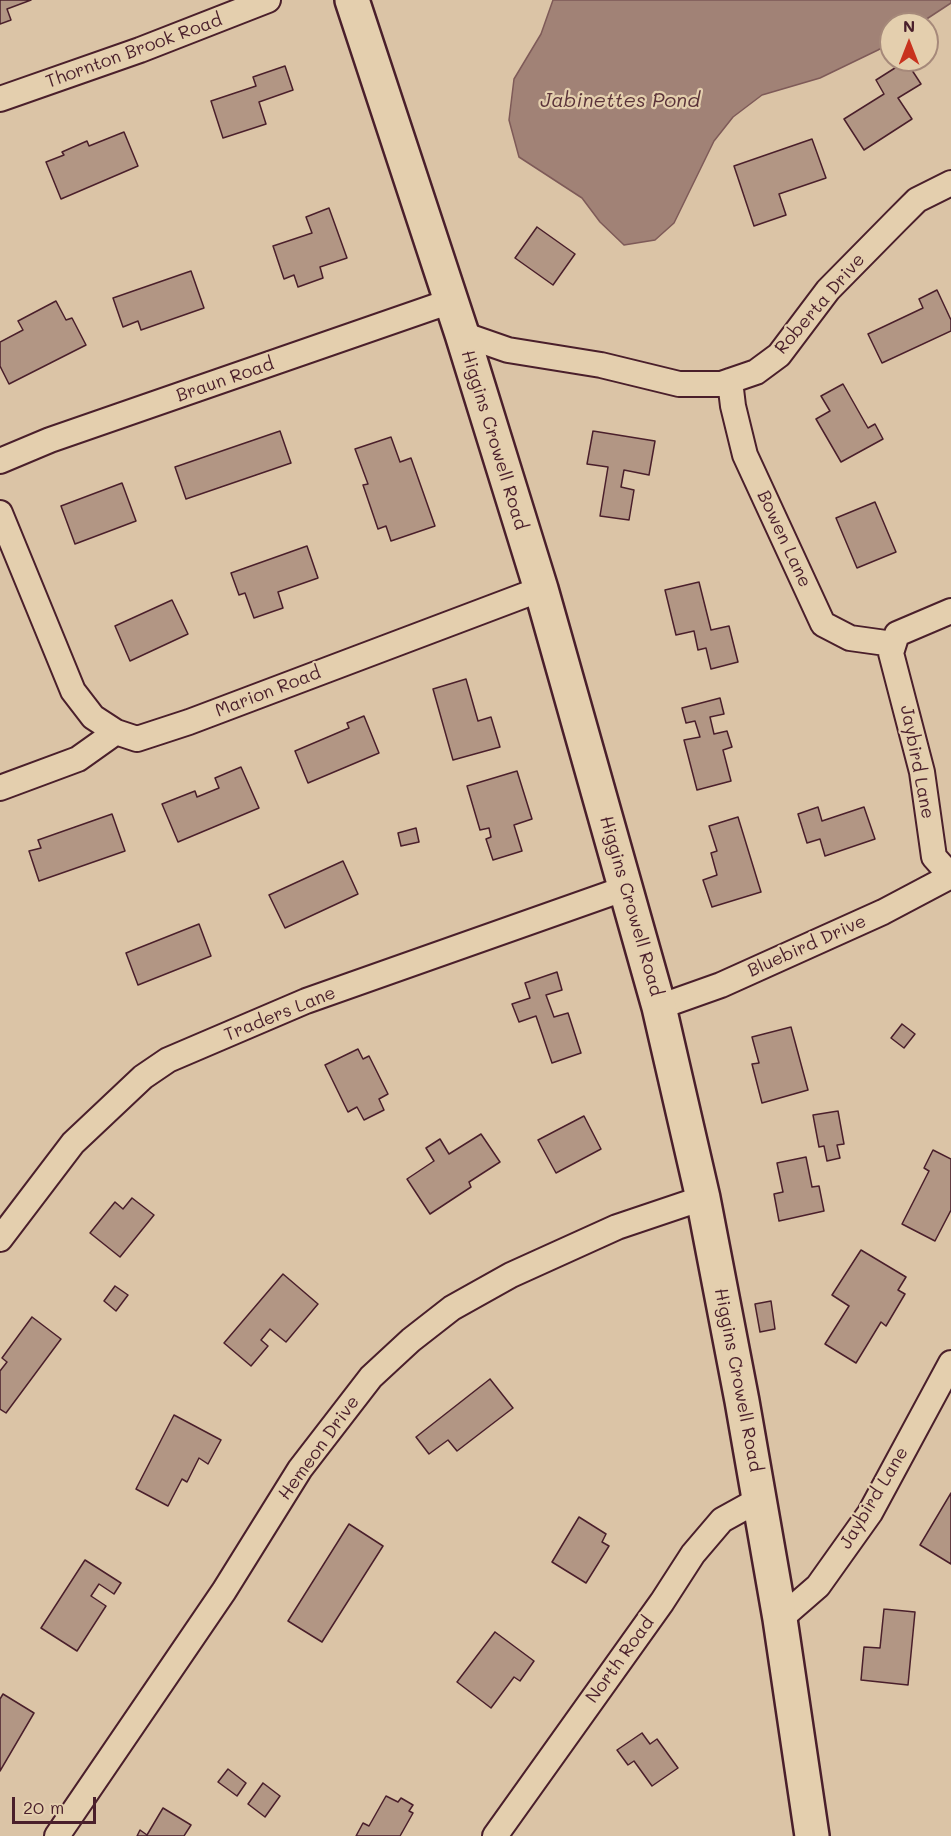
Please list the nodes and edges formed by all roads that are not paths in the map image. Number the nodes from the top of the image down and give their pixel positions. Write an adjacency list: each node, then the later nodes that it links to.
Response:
1 (268, 0): 3 (street, Thornton Brook Road)
2 (352, 0): 5 (main road, Higgins Crowell Road)
3 (0, 99)
4 (949, 186): 7 (street, Roberta Drive)
5 (451, 301): 6 (main road, Higgins Crowell Road); 8 (street, Braun Road)
6 (462, 334): 7 (street, Roberta Drive); 10 (main road, Higgins Crowell Road)
7 (730, 381): 12 (street, Bowen Lane)
8 (0, 461)
9 (0, 513): 13 (street)
10 (541, 590): 13 (street, Marion Road); 16 (main road, Higgins Crowell Road)
11 (951, 611): 12 (street)
12 (893, 644): 15 (street, Jaybird Lane)
13 (116, 732): 14 (street)
14 (0, 788)
15 (951, 876): 17 (street, Bluebird Drive)
16 (626, 888): 17 (main road, Higgins Crowell Road); 19 (street, Traders Lane)
17 (659, 1008): 18 (main road, Higgins Crowell Road)
18 (703, 1198): 21 (main road, Higgins Crowell Road); 23 (street, Hemeon Drive)
19 (0, 1239)
20 (951, 1364): 22 (street, Jaybird Lane)
21 (760, 1499): 22 (main road, Higgins Crowell Road); 24 (street, North Road)
22 (780, 1619): 25 (main road, Higgins Crowell Road)
23 (57, 1836)
24 (495, 1836)
25 (812, 1836)

